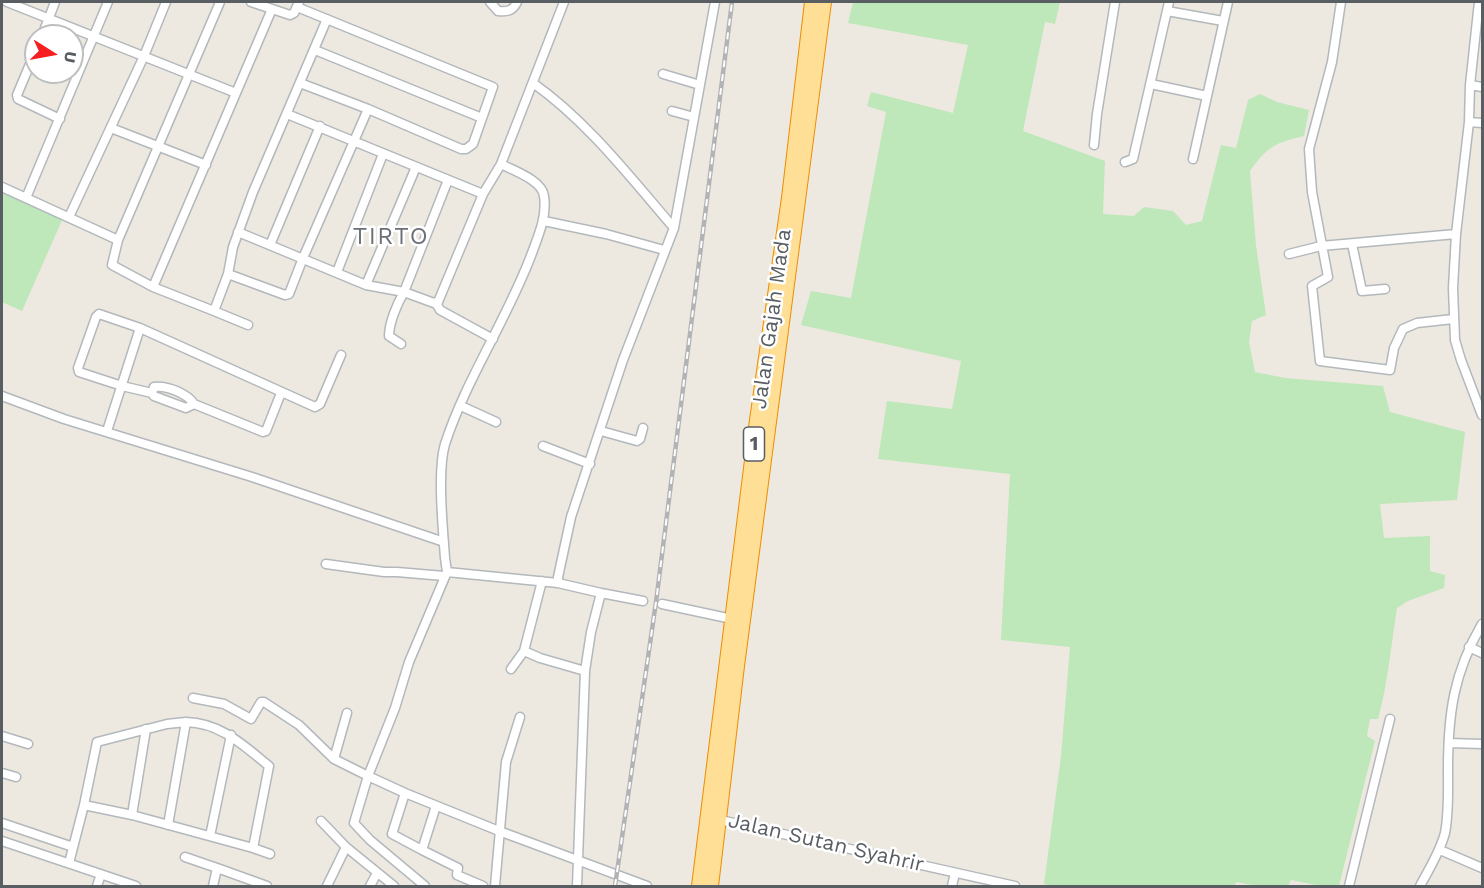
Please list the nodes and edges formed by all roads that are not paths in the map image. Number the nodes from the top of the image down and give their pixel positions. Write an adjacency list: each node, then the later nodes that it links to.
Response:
1 (7, 2): 21 (street)
2 (55, 2): 21 (street)
3 (108, 2): 25 (street)
4 (166, 2): 27 (street)
5 (220, 2): 28 (street)
6 (251, 2): 19 (street)
7 (490, 2): 8 (street)
8 (517, 2)
9 (564, 2): 33 (street)
10 (715, 2): 35 (street)
11 (812, 2): 30 (highway, Jalan Gajah Mada / 1)
12 (824, 2): 30 (highway, Jalan Gajah Mada / 1)
13 (1115, 2): 51 (street)
14 (1169, 2): 20 (street)
15 (1228, 2): 23 (street)
16 (1341, 2): 71 (street)
17 (1479, 2): 36 (street)
18 (298, 4): 19 (street); 22 (street)
19 (272, 9): 38 (street)
20 (1167, 11): 23 (street); 34 (street)
21 (49, 18): 24 (street); 25 (street)
22 (327, 19): 26 (street); 45 (street)
23 (1223, 21): 39 (street)
24 (47, 24)
25 (95, 36): 27 (street); 44 (street)
26 (315, 50): 32 (street); 45 (street)
27 (144, 56): 28 (street); 49 (street)
28 (189, 74): 38 (street); 52 (street)
29 (663, 74): 35 (street)
30 (809, 76): 108 (highway, Jalan Gajah Mada / 1); 134 (highway, Jalan Gajah Mada / 1)
31 (24, 78): 44 (street)
32 (300, 83): 40 (street); 42 (street)
33 (533, 83): 56 (street); 65 (street)
34 (1150, 84): 39 (street); 55 (street)
35 (700, 85): 43 (street)
36 (1470, 85): 37 (street); 46 (street)
37 (1482, 87)
38 (236, 93): 57 (street)
39 (1207, 96): 54 (street)
40 (368, 109): 45 (street); 50 (street)
41 (672, 111): 43 (street)
42 (287, 114): 48 (street); 66 (street)
43 (694, 117): 65 (street)
44 (60, 118): 62 (street)
45 (482, 118)
46 (1469, 122): 47 (street); 67 (street)
47 (1482, 123)
48 (320, 126): 50 (street); 70 (street)
49 (111, 128): 52 (street); 63 (street)
50 (354, 141): 53 (street); 74 (street)
51 (1094, 145)
52 (159, 146): 57 (street); 68 (street)
53 (383, 154): 58 (street); 75 (street)
54 (1193, 159)
55 (1125, 162)
56 (501, 164): 61 (street); 64 (street)
57 (206, 165): 78 (street)
58 (416, 167): 59 (street); 77 (street)
59 (448, 180): 61 (street); 80 (street)
60 (2, 187): 62 (street)
61 (483, 194): 81 (street)
62 (26, 198): 63 (street)
63 (69, 217): 68 (street)
64 (544, 221): 72 (street); 86 (street)
65 (674, 228): 72 (street)
66 (238, 232): 70 (street); 76 (street)
67 (1456, 234): 69 (street); 83 (street)
68 (118, 240): 78 (street)
69 (1352, 244): 71 (street); 79 (street)
70 (270, 245): 74 (street)
71 (1321, 246): 73 (street); 83 (street)
72 (664, 250): 97 (street)
73 (1289, 254)
74 (303, 258): 75 (street); 76 (street)
75 (337, 272): 77 (street)
76 (228, 274): 82 (street)
77 (366, 285): 80 (street)
78 (153, 287): 82 (street)
79 (1385, 289)
80 (404, 292): 81 (street); 87 (street)
81 (436, 303): 86 (street)
82 (214, 311): 84 (street)
83 (1453, 319): 93 (street)
84 (248, 325)
85 (140, 328): 89 (street); 89 (street); 90 (street)
86 (493, 339): 92 (street)
87 (401, 344)
88 (341, 356): 90 (street)
89 (122, 386): 90 (street); 96 (street)
90 (281, 393)
91 (2, 396): 96 (street)
92 (461, 406): 94 (street); 100 (street)
93 (1482, 415)
94 (496, 422)
95 (643, 428): 97 (street)
96 (107, 431): 100 (street)
97 (601, 431): 99 (street)
98 (543, 446): 99 (street)
99 (590, 464): 104 (street)
100 (444, 542): 102 (street)
101 (326, 564): 102 (street)
102 (445, 574): 103 (street); 128 (street)
103 (542, 581): 104 (street); 111 (street)
104 (558, 583): 105 (street)
105 (601, 593): 106 (street); 114 (street)
106 (643, 601)
107 (662, 604): 108 (street)
108 (732, 619): 134 (highway, Jalan Gajah Mada / 1)
109 (1482, 624): 110 (street)
110 (1469, 647): 112 (street); 123 (street)
111 (524, 651): 113 (street); 114 (street)
112 (1482, 653)
113 (511, 669)
114 (585, 671): 148 (street)
115 (193, 698): 126 (street)
116 (347, 713): 126 (street)
117 (520, 717): 138 (street)
118 (1390, 719): 171 (street)
119 (186, 722): 120 (street); 121 (street); 137 (street)
120 (146, 729): 131 (street); 133 (street)
121 (231, 735): 139 (street); 143 (street)
122 (2, 736): 124 (street)
123 (1449, 743): 125 (street); 145 (street)
124 (28, 744)
125 (1482, 744)
126 (334, 759): 128 (street)
127 (2, 773): 129 (street)
128 (368, 776): 130 (street); 162 (street)
129 (16, 777)
130 (405, 793): 132 (street); 144 (street)
131 (84, 805): 133 (street); 141 (street)
132 (436, 806): 138 (street); 144 (street)
133 (132, 815): 137 (street)
134 (713, 818): 153 (street, Jalan Sutan Syahrir); 167 (highway, Jalan Gajah Mada / 1); 168 (highway, Jalan Gajah Mada / 1)
135 (321, 821): 142 (street)
136 (2, 824): 141 (street)
137 (168, 825): 139 (street)
138 (499, 831): 148 (street); 164 (street)
139 (210, 836): 143 (street)
140 (2, 841): 149 (street)
141 (73, 847): 149 (street)
142 (346, 847): 152 (street); 159 (street)
143 (253, 848): 146 (street)
144 (422, 850): 163 (street)
145 (1440, 850): 151 (street); 172 (street)
146 (270, 854)
147 (185, 857): 150 (street)
148 (579, 861): 165 (street); 166 (street)
149 (69, 863): 154 (street)
150 (217, 868): 157 (street); 158 (street)
151 (1482, 868)
152 (377, 873): 160 (street); 161 (street)
153 (955, 873): 169 (street); 170 (street, Jalan Sutan Syahrir)
154 (101, 874): 155 (street); 156 (street)
155 (97, 886)
156 (136, 886)
157 (213, 886)
158 (267, 886)
159 (327, 886)
160 (370, 886)
161 (394, 886)
162 (425, 886)
163 (483, 886)
164 (495, 886)
165 (577, 886)
166 (647, 886)
167 (699, 886)
168 (711, 886)
169 (952, 886)
170 (1015, 886)
171 (1349, 886)
172 (1420, 886)

